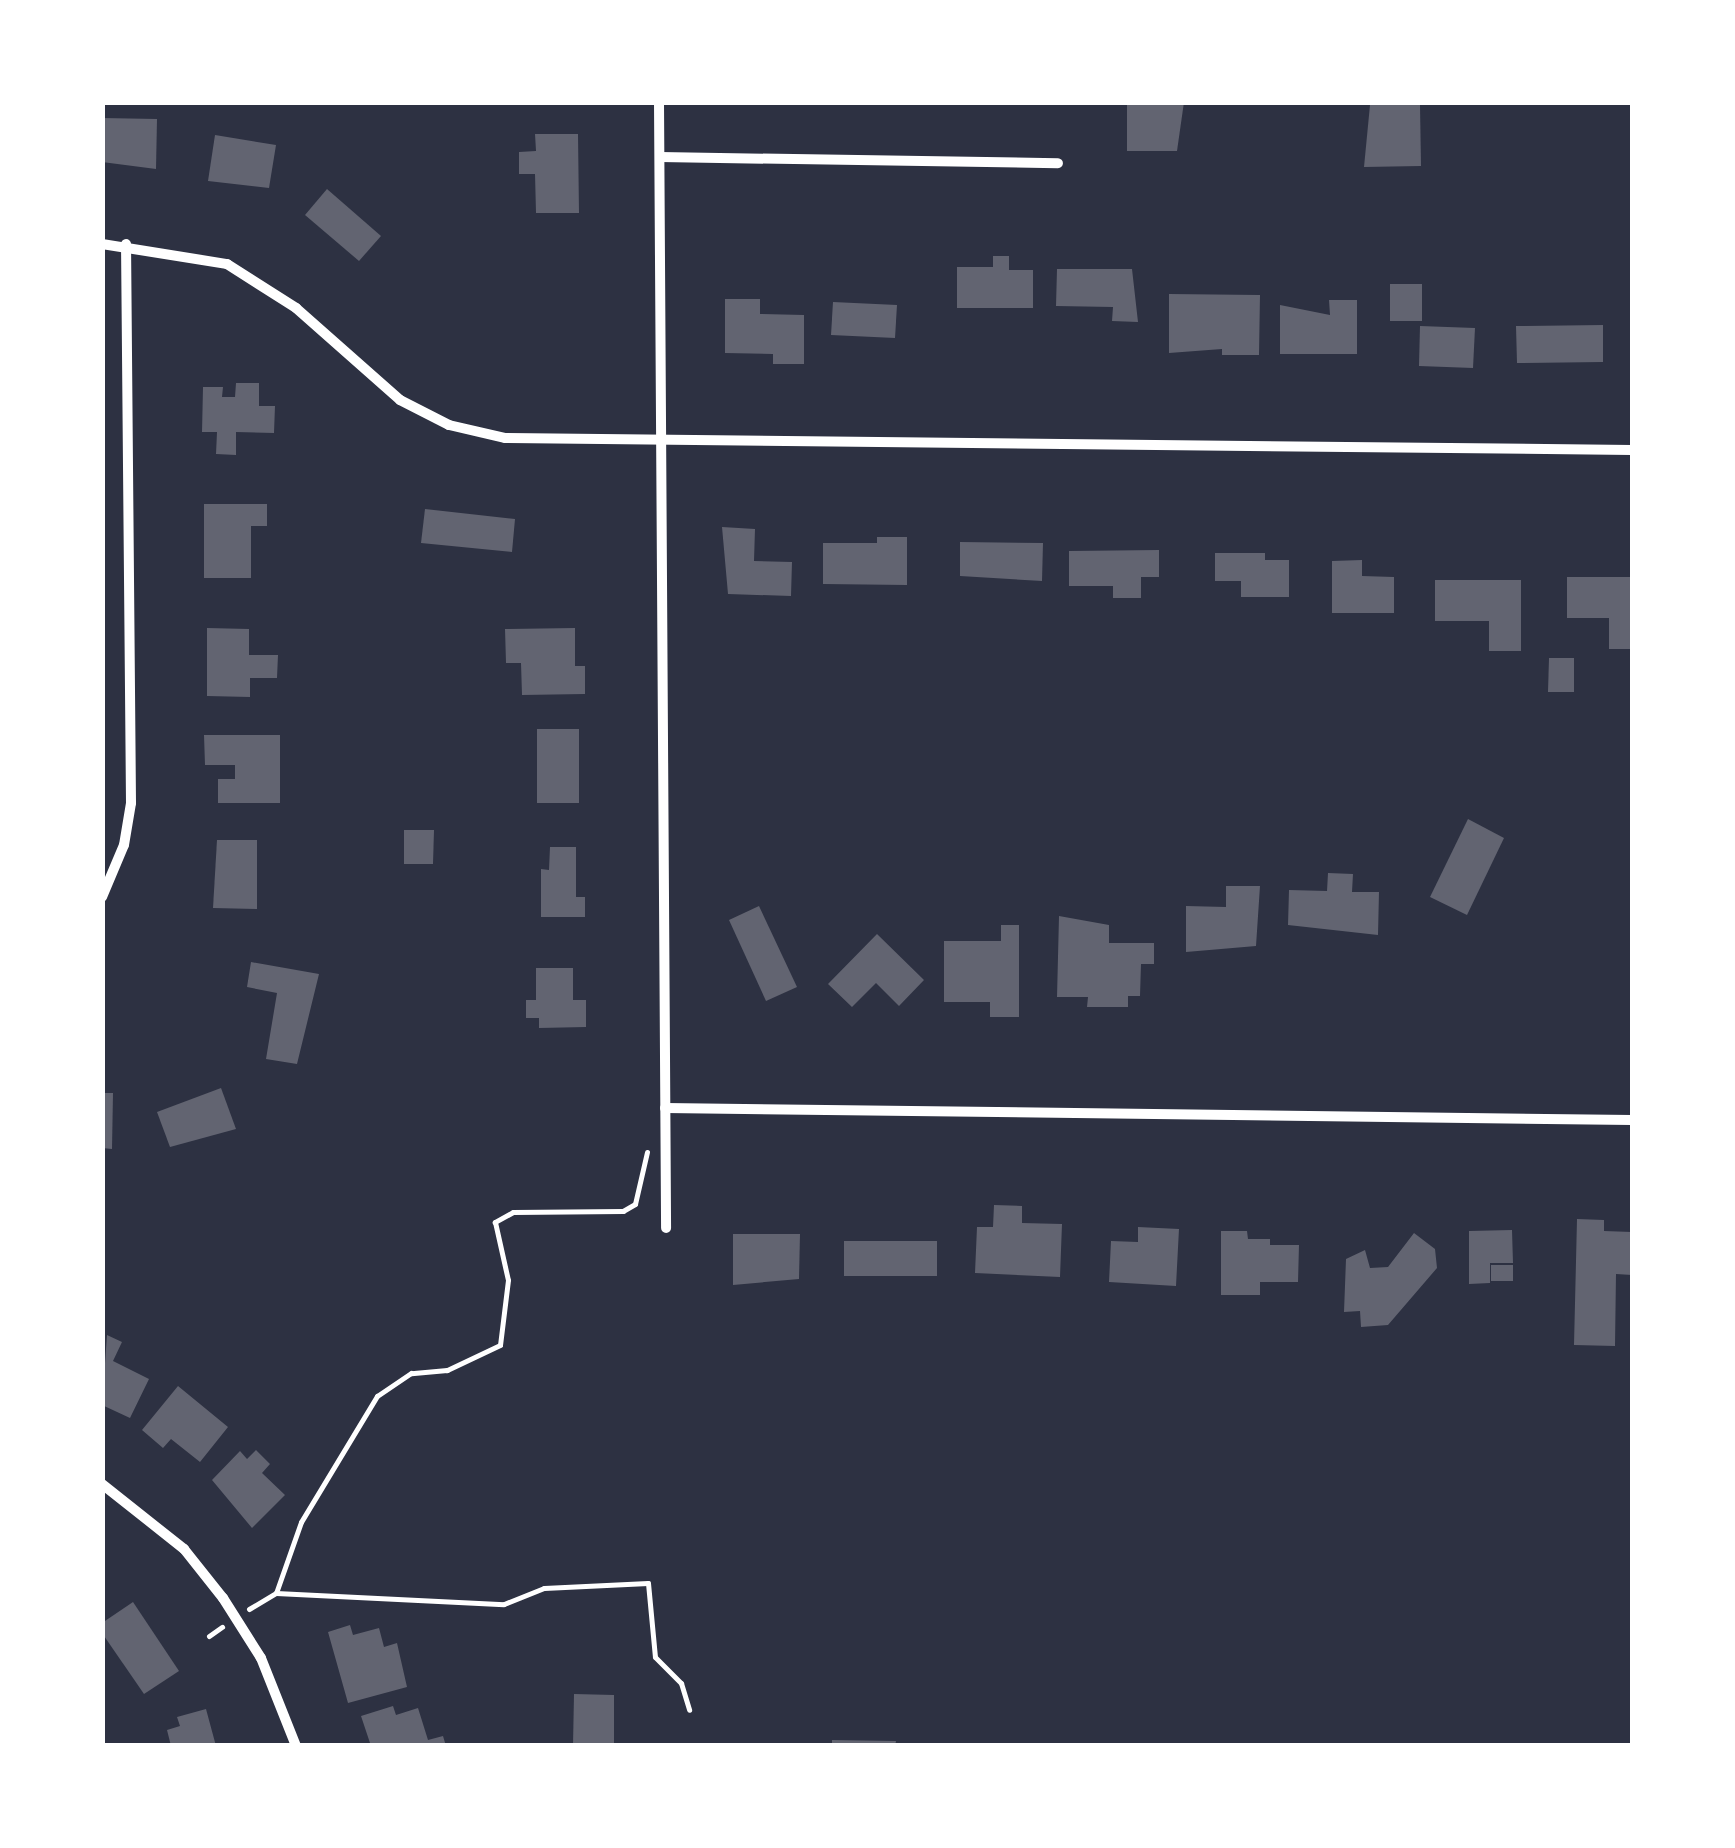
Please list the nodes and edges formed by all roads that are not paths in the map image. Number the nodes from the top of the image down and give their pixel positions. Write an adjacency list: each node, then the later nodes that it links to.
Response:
1 (660, 102): 2 (street)
2 (660, 157): 3 (street); 6 (street)
3 (1058, 163)
4 (102, 244): 5 (street)
5 (126, 244): 6 (street); 8 (street)
6 (661, 442): 7 (street); 9 (street)
7 (1632, 450)
8 (102, 898)
9 (665, 1108): 10 (street); 11 (street)
10 (1632, 1120)
11 (666, 1228)
12 (102, 1484): 13 (street)
13 (296, 1746)

